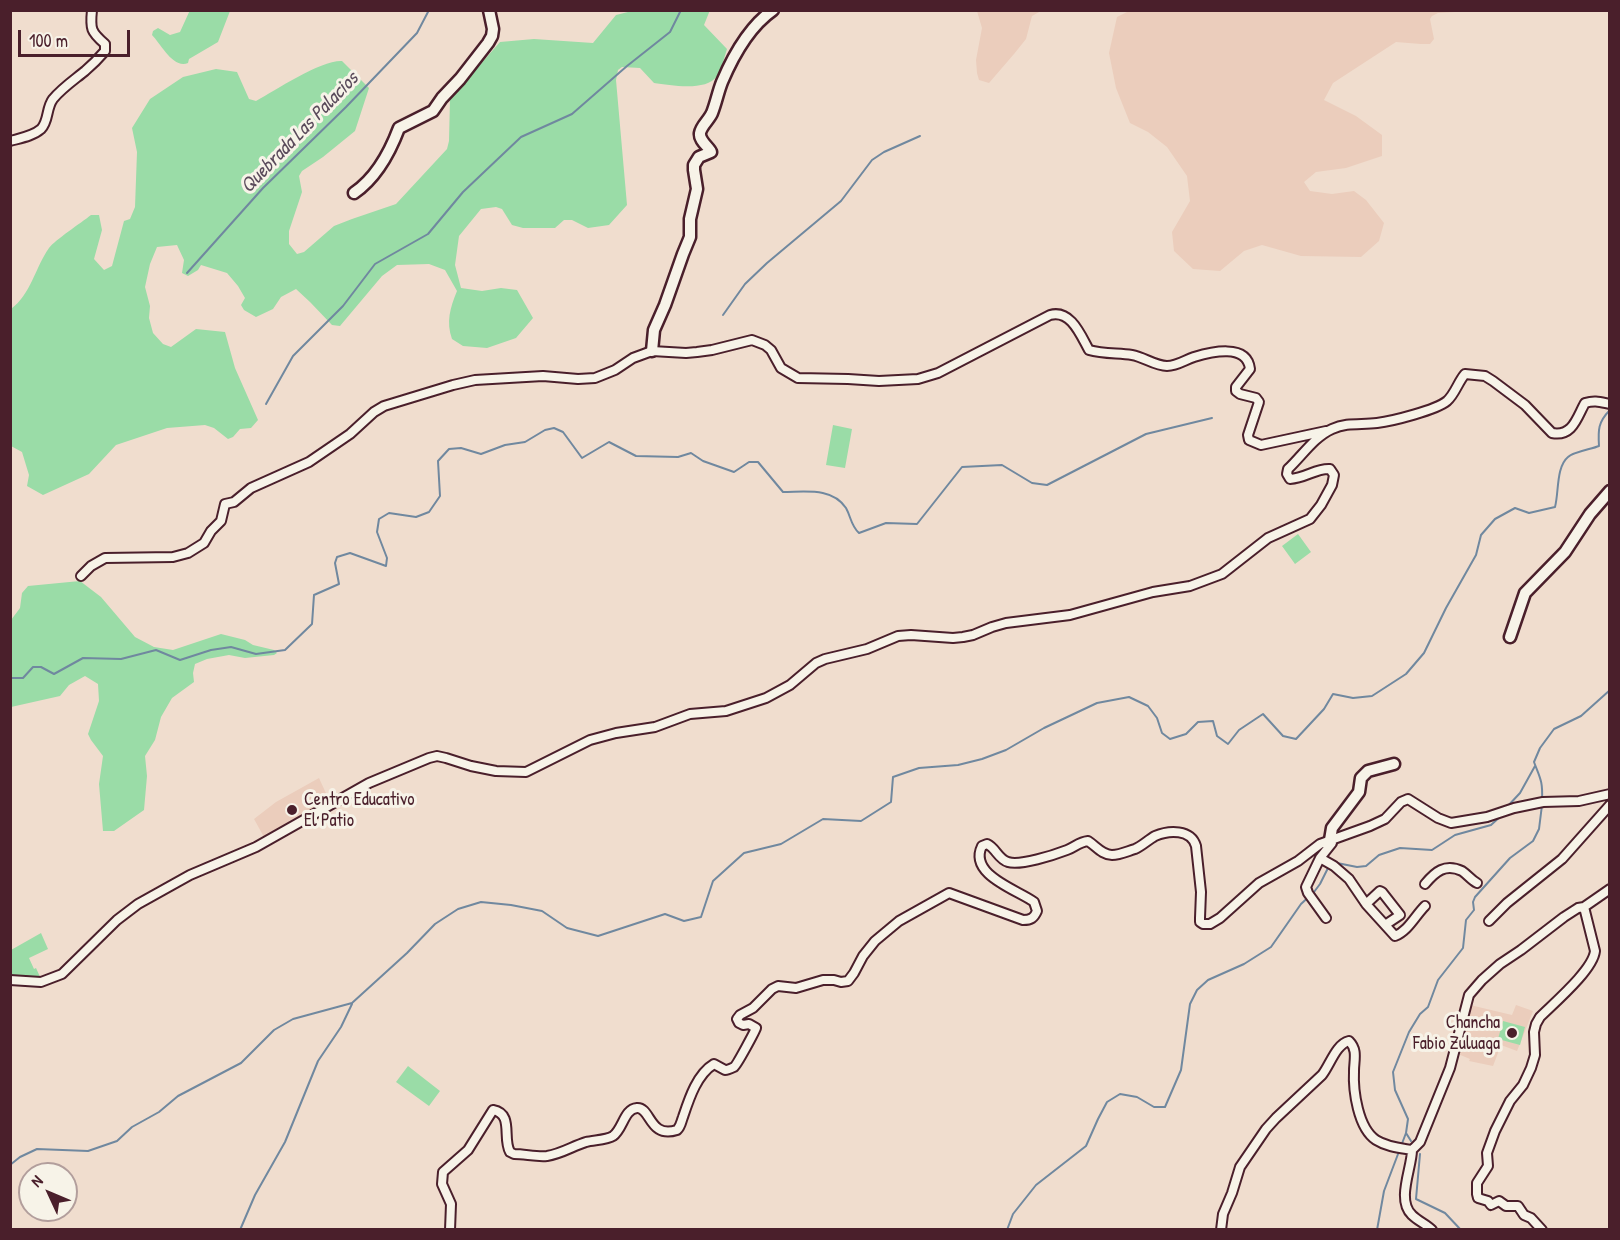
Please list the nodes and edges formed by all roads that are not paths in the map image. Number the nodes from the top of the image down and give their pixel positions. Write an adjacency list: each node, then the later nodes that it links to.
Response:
1 (92, 10): 4 (street)
2 (489, 10): 5 (street)
3 (773, 10): 6 (street)
4 (10, 141)
5 (354, 193)
6 (652, 351): 8 (street); 10 (street)
7 (1610, 404): 8 (street)
8 (1330, 430): 26 (street)
9 (1610, 491): 11 (street)
10 (81, 576)
11 (1510, 637)
12 (1394, 764): 15 (street)
13 (1610, 794): 15 (street)
14 (1610, 805): 24 (street)
15 (1330, 840): 16 (street); 28 (street)
16 (1322, 860): 20 (street); 23 (street)
17 (1477, 883): 18 (street)
18 (1425, 884)
19 (1610, 889): 22 (street)
20 (1366, 904): 25 (street); 25 (street)
21 (1425, 906): 25 (street)
22 (1584, 907): 27 (street); 31 (street)
23 (1326, 918)
24 (1489, 921)
25 (1384, 925)
26 (10, 980)
27 (1412, 1150): 29 (street); 30 (street)
28 (450, 1230)
29 (1221, 1230)
30 (1432, 1230)
31 (1542, 1230)

